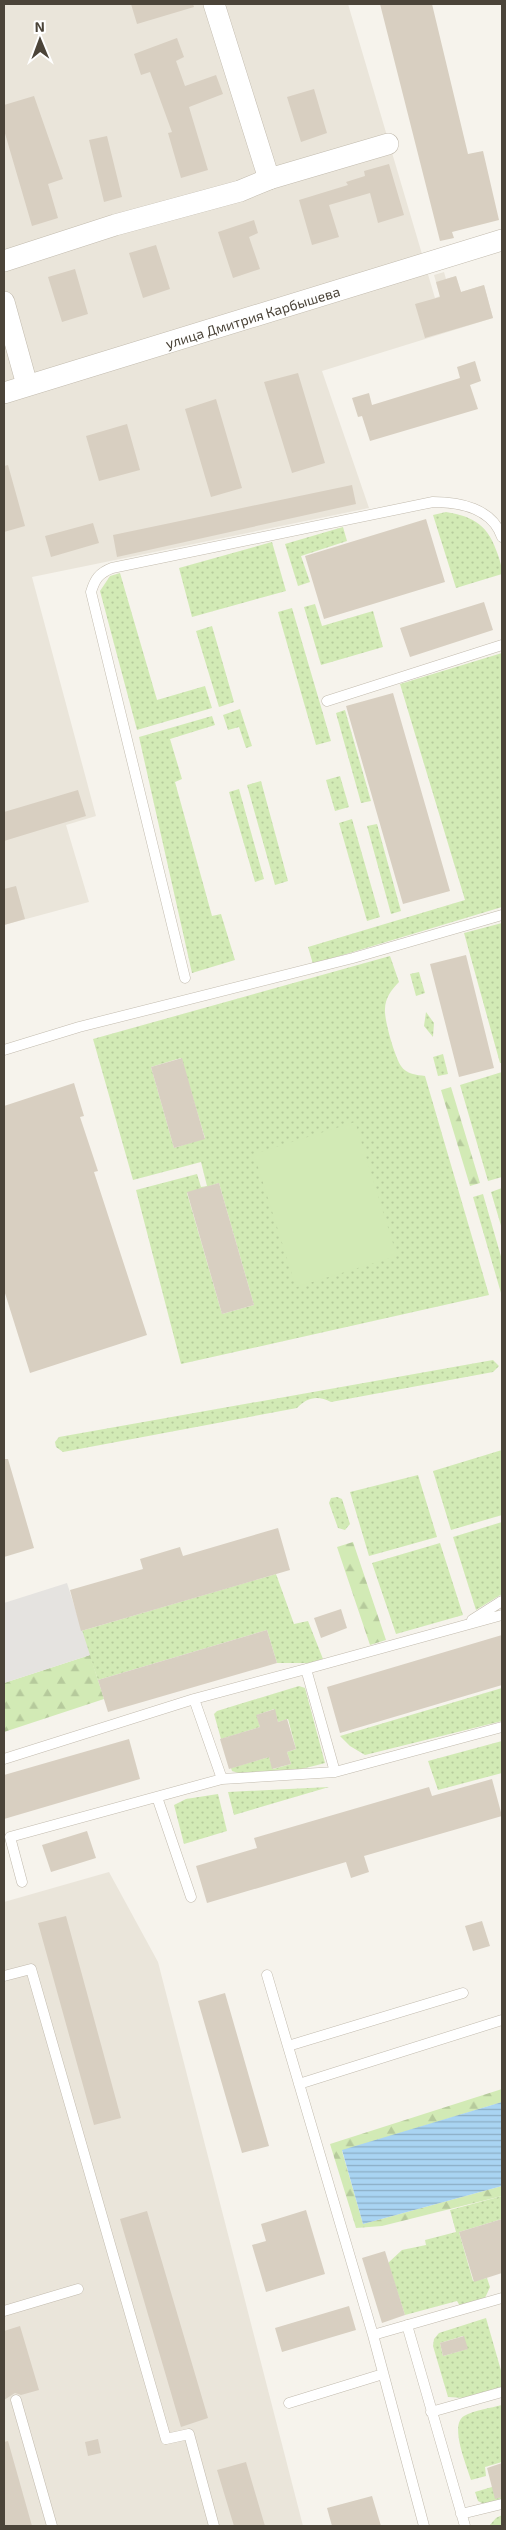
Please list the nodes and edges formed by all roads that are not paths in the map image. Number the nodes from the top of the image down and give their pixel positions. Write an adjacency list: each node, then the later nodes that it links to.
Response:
1 (214, 4): 3 (street)
2 (388, 144): 3 (street)
3 (269, 179): 5 (street)
4 (502, 240): 7 (street, улица Дмитрия Карбышева)
5 (4, 261)
6 (4, 302): 7 (street)
7 (27, 385): 8 (street, улица Дмитрия Карбышева)
8 (4, 392)
9 (502, 537): 13 (lane)
10 (502, 645): 11 (lane)
11 (327, 701)
12 (502, 915): 14 (lane)
13 (186, 978)
14 (4, 1050)
15 (502, 1600): 17 (lane)
16 (502, 1615): 17 (lane)
17 (463, 1626): 18 (lane)
18 (306, 1669): 19 (lane); 22 (lane)
19 (194, 1699): 21 (lane); 23 (lane)
20 (502, 1727): 22 (lane)
21 (4, 1759)
22 (335, 1772): 23 (lane)
23 (222, 1779): 24 (lane)
24 (157, 1797): 25 (lane); 26 (lane)
25 (22, 1882)
26 (191, 1897)
27 (267, 1975): 31 (lane)
28 (4, 1976): 46 (lane)
29 (463, 1993): 31 (lane)
30 (502, 2020): 32 (lane)
31 (288, 2046): 32 (lane)
32 (299, 2084): 37 (lane)
33 (78, 2290): 35 (lane)
34 (502, 2298): 36 (lane)
35 (4, 2311)
36 (407, 2325): 37 (lane); 42 (lane)
37 (373, 2335): 38 (lane)
38 (384, 2374): 41 (lane); 47 (lane)
39 (502, 2392): 42 (lane)
40 (16, 2400): 45 (lane)
41 (289, 2403)
42 (431, 2412): 44 (lane)
43 (502, 2504): 44 (lane)
44 (461, 2514): 48 (lane)
45 (52, 2526)
46 (214, 2526)
47 (424, 2526)
48 (465, 2526)

